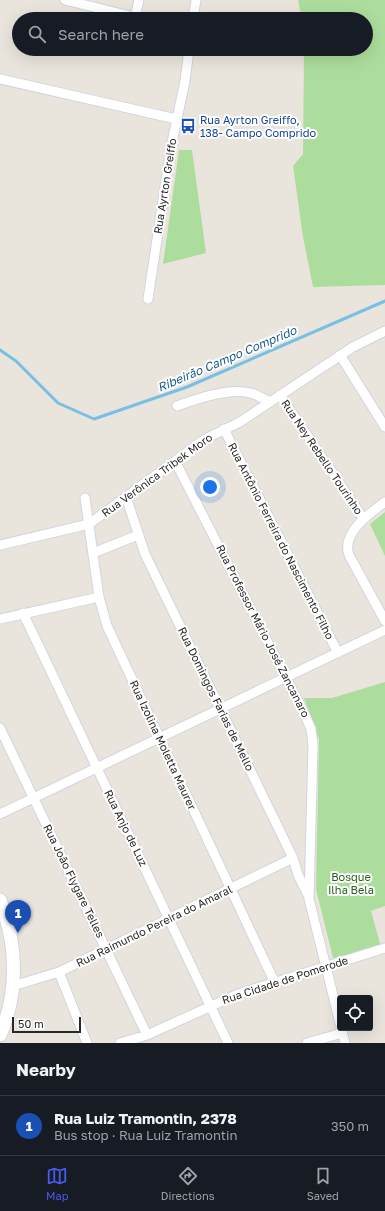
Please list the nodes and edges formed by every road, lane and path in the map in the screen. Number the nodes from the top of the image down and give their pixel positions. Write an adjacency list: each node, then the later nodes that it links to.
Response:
1 (68, 0): 4 (street)
2 (139, 0): 5 (street)
3 (196, 0): 6 (street)
4 (115, 12)
5 (139, 12)
6 (194, 12)
7 (188, 56): 9 (street, Rua Ayrton Greiffo)
8 (0, 79): 9 (street)
9 (176, 119): 10 (street, Rua Ayrton Greiffo)
10 (148, 299)
11 (385, 332): 12 (street, Rua Verônica Tribek Moro)
12 (340, 355): 13 (street, Rua Verônica Tribek Moro); 16 (street)
13 (280, 395): 14 (street, Rua Verônica Tribek Moro); 22 (street, Rua Ney Rebello Tourinho)
14 (270, 402): 15 (street); 17 (street, Rua Verônica Tribek Moro)
15 (177, 406)
16 (385, 427)
17 (224, 429): 18 (street, Rua Verônica Tribek Moro); 32 (street, Rua Antônio Ferreira do Nascimento Filho)
18 (175, 461): 19 (street, Rua Verônica Tribek Moro); 33 (street, Rua Professor Mário José Zancanaro)
19 (126, 497): 23 (street, Rua Verônica Tribek Moro); 24 (street, Rua Domingos Farias de Mello)
20 (85, 498): 23 (street, Rua Izolina Moletta Maurer)
21 (385, 502): 22 (street)
22 (363, 518): 30 (street)
23 (89, 524): 25 (street, Rua Verônica Tribek Moro); 26 (street, Rua Izolina Moletta Maurer)
24 (138, 535): 26 (street); 34 (street, Rua Domingos Farias de Mello)
25 (0, 545)
26 (93, 553): 27 (street, Rua Izolina Moletta Maurer)
27 (99, 597): 28 (street); 36 (street, Rua Izolina Moletta Maurer)
28 (23, 613): 29 (street); 37 (street, Rua Anjo de Luz)
29 (0, 619)
30 (385, 621)
31 (385, 630): 32 (street)
32 (338, 653): 33 (street)
33 (286, 677): 34 (street); 42 (street, Rua Professor Mário José Zancanaro)
34 (221, 708): 36 (street); 40 (street, Rua Domingos Farias de Mello)
35 (0, 728): 38 (street, Rua João Flygare Telles)
36 (160, 738): 37 (street); 41 (street, Rua Izolina Moletta Maurer)
37 (97, 768): 38 (street); 44 (street, Rua Anjo de Luz)
38 (34, 798): 39 (street); 46 (street, Rua João Flygare Telles)
39 (0, 814)
40 (293, 858): 41 (street, Rua Raimundo Pereira do Amaral); 42 (street, Rua Domingos Farias de Mello)
41 (231, 888): 44 (street, Rua Raimundo Pereira do Amaral); 49 (street, Rua Izolina Moletta Maurer)
42 (309, 898): 47 (street, Rua Professor Mário José Zancanaro)
43 (0, 900): 50 (main road)
44 (169, 919): 46 (street, Rua Raimundo Pereira do Amaral); 51 (street, Rua Anjo de Luz)
45 (385, 948): 47 (street, Rua Cidade de Pomerode)
46 (106, 949): 48 (street, Rua Raimundo Pereira do Amaral); 56 (street, Rua João Flygare Telles)
47 (326, 966): 49 (street, Rua Cidade de Pomerode); 52 (street, Rua Professor Mário José Zancanaro)
48 (59, 972): 50 (street, Rua Raimundo Pereira do Amaral); 57 (street)
49 (274, 981): 51 (street, Rua Cidade de Pomerode)
50 (13, 986): 55 (main road)
51 (210, 1006): 56 (street, Rua Cidade de Pomerode); 59 (street, Rua Anjo de Luz)
52 (337, 1011)
53 (339, 1031): 60 (street)
54 (342, 1031): 61 (street)
55 (0, 1035)
56 (147, 1035): 58 (street, Rua Cidade de Pomerode)
57 (87, 1043)
58 (120, 1043)
59 (228, 1043)
60 (307, 1043)
61 (345, 1043)

